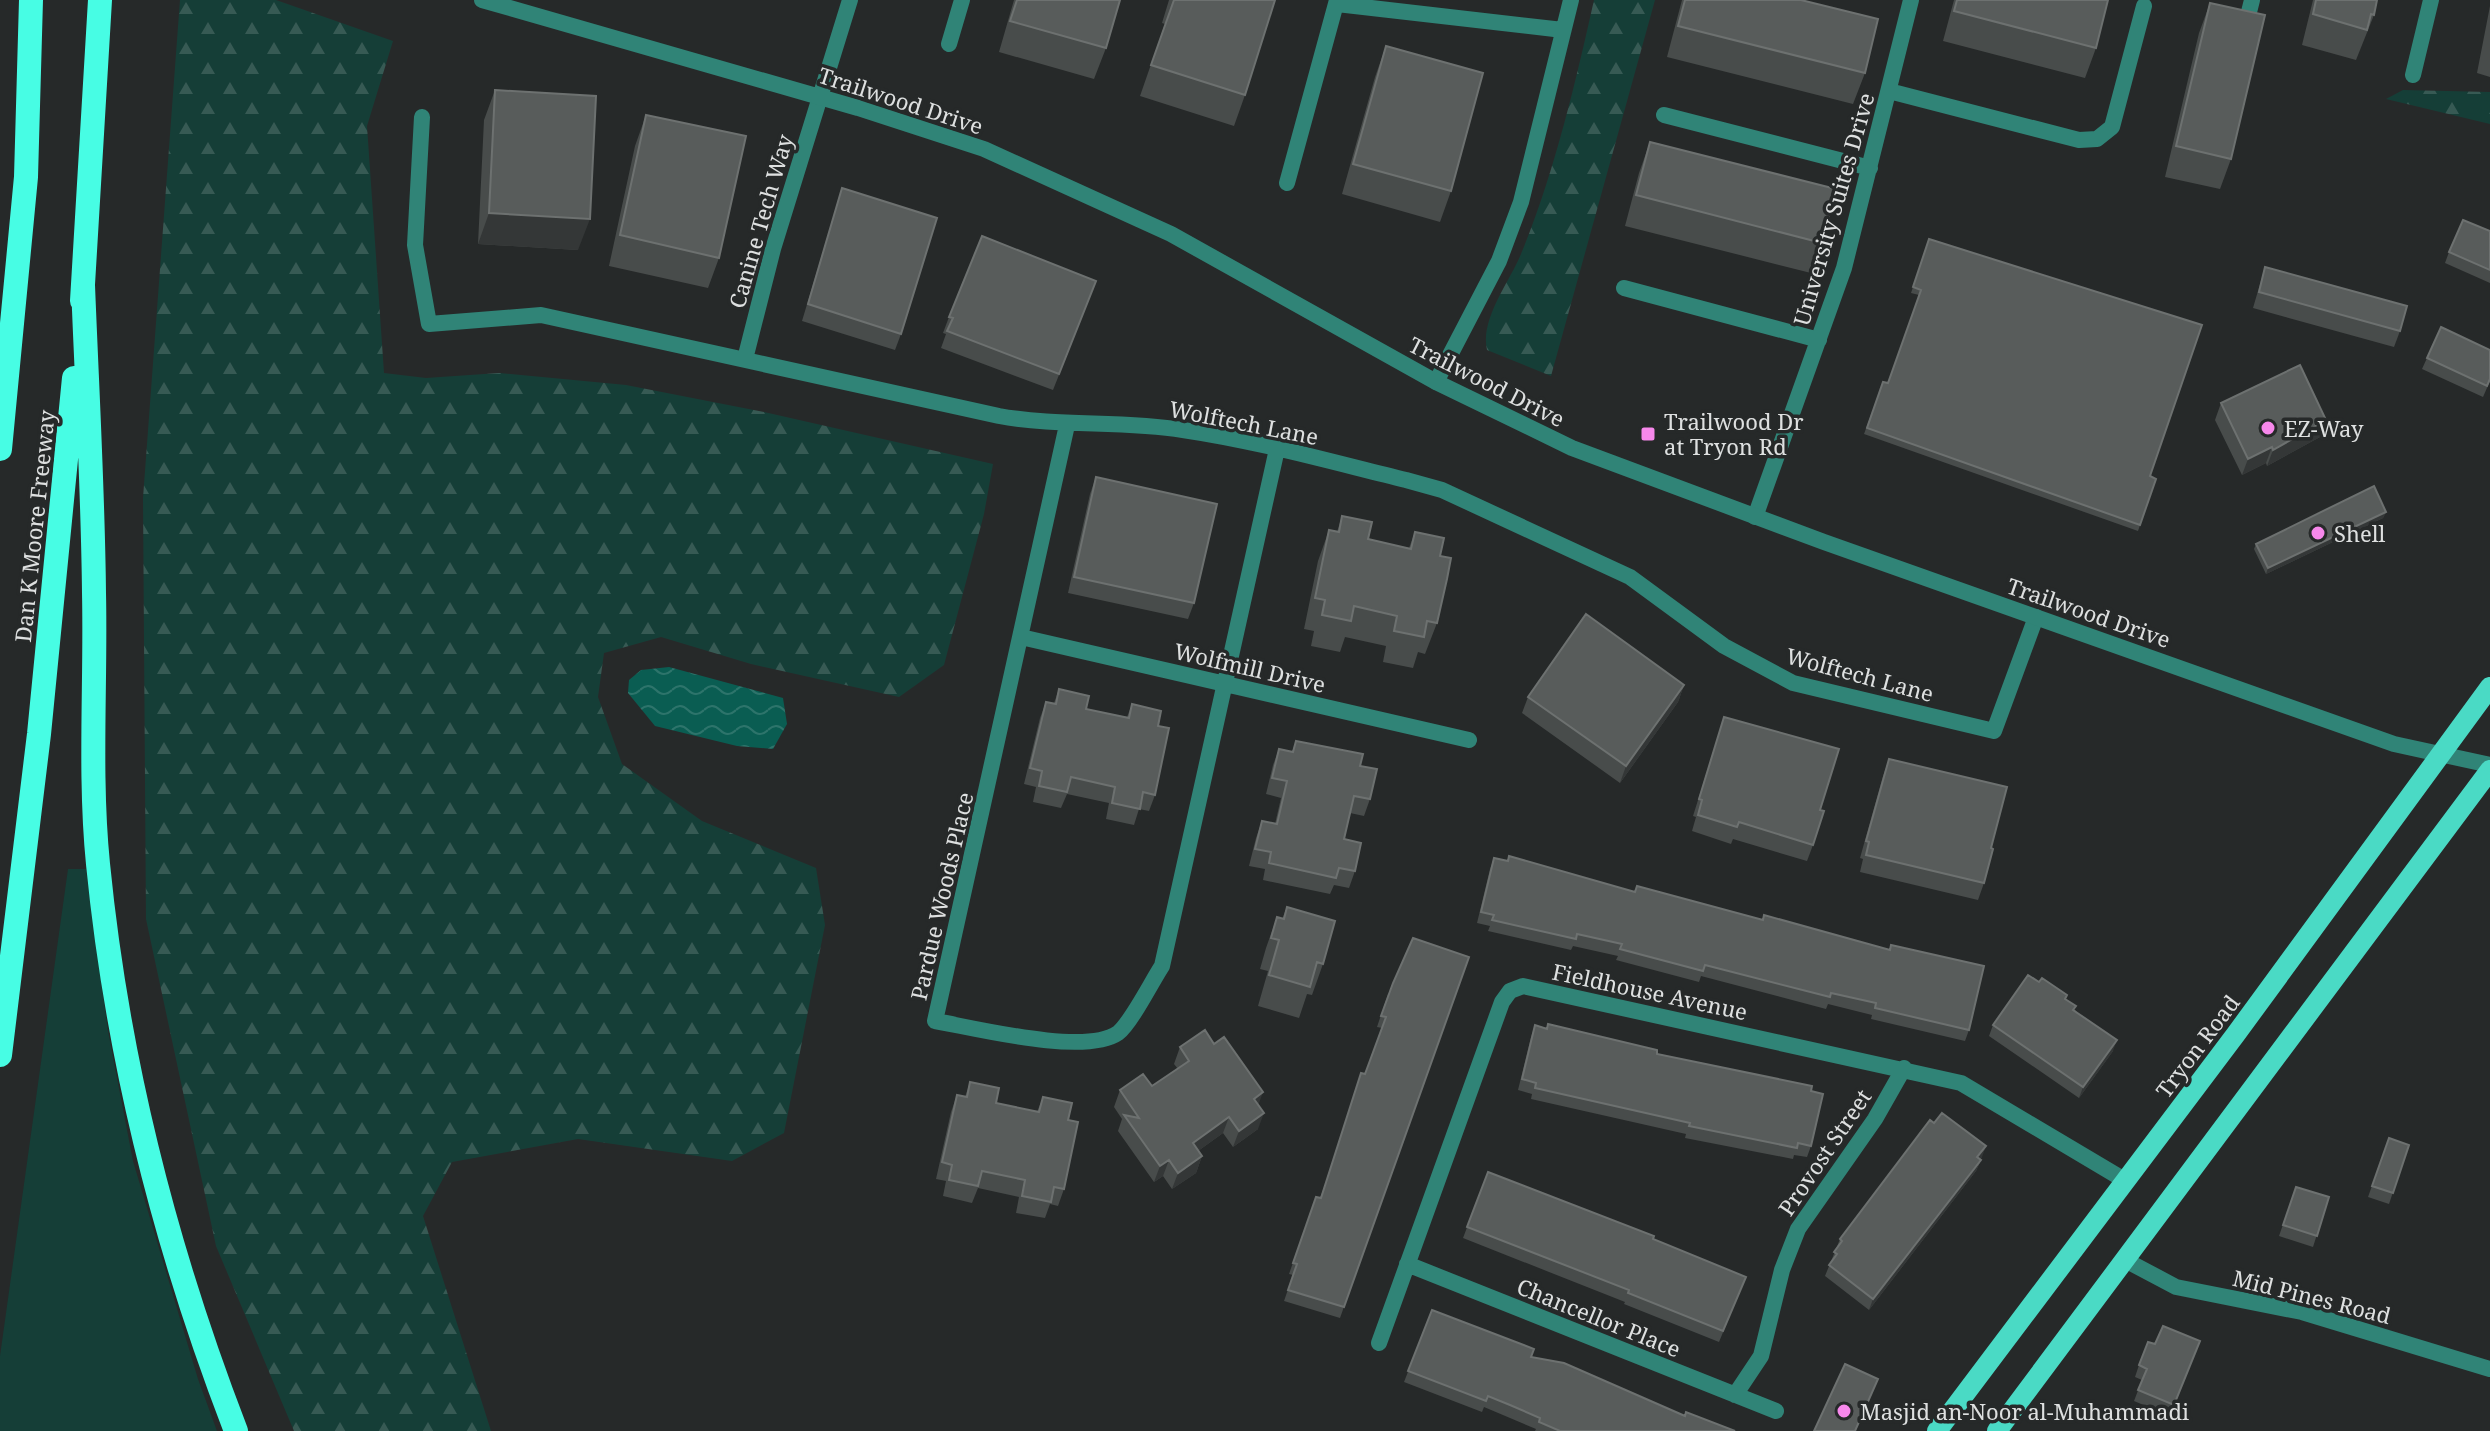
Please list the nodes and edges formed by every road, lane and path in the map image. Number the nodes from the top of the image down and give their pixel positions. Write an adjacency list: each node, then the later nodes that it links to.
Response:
1 (31, 0): 19 (highway, Dan K Moore Freeway)
2 (100, 0): 21 (highway, Dan K Moore Freeway)
3 (482, 0): 15 (street, Trailwood Drive)
4 (850, 0): 15 (street, Canine Tech Way)
5 (962, 0): 12 (street)
6 (1571, 0): 11 (street)
7 (1911, 0): 14 (street, University Suites Drive)
8 (2431, 0): 13 (street)
9 (1337, 2): 11 (street); 20 (street)
10 (2144, 6): 14 (street)
11 (1563, 30): 26 (street)
12 (949, 44)
13 (2413, 75)
14 (1889, 91): 18 (street, University Suites Drive)
15 (820, 97): 25 (street, Canine Tech Way); 26 (street, Trailwood Drive)
16 (1664, 115): 18 (street)
17 (422, 117): 25 (street, Wolftech Lane)
18 (1870, 168): 24 (street, University Suites Drive)
19 (26, 177): 23 (highway); 28 (highway, Dan K Moore Freeway)
20 (1287, 183)
21 (83, 285): 38 (highway, Dan K Moore Freeway); 47 (highway)
22 (1624, 288): 24 (street)
23 (0, 290)
24 (1819, 340): 30 (street, University Suites Drive)
25 (745, 359): 27 (street, Wolftech Lane)
26 (1436, 382): 30 (street, Trailwood Drive)
27 (1067, 425): 29 (street, Wolftech Lane); 32 (street, Pardue Woods Place)
28 (0, 449)
29 (1277, 449): 31 (street, Wolftech Lane); 33 (street, Pardue Woods Place)
30 (1755, 517): 31 (street, Trailwood Drive)
31 (2036, 617): 36 (street, Trailwood Drive)
32 (1021, 637): 33 (street, Wolfmill Drive); 33 (street, Pardue Woods Place)
33 (1226, 684): 35 (street, Wolfmill Drive)
34 (2490, 687): 36 (main road, Tryon Road)
35 (1469, 740)
36 (2441, 755): 37 (street, Trailwood Drive); 40 (main road, Tryon Road)
37 (2490, 768): 41 (main road)
38 (0, 1055)
39 (1904, 1068): 40 (street, Fieldhouse Avenue); 42 (street, Fieldhouse Avenue); 45 (street, Provost Street)
40 (2126, 1181): 48 (main road, Tryon Road)
41 (2127, 1261): 44 (street, Mid Pines Road); 49 (main road)
42 (1407, 1264): 43 (street, Fieldhouse Avenue); 45 (street, Chancellor Place)
43 (1379, 1343)
44 (2490, 1369)
45 (1735, 1395): 46 (street, Chancellor Place)
46 (1776, 1411)
47 (236, 1431)
48 (1937, 1431)
49 (1997, 1431)

